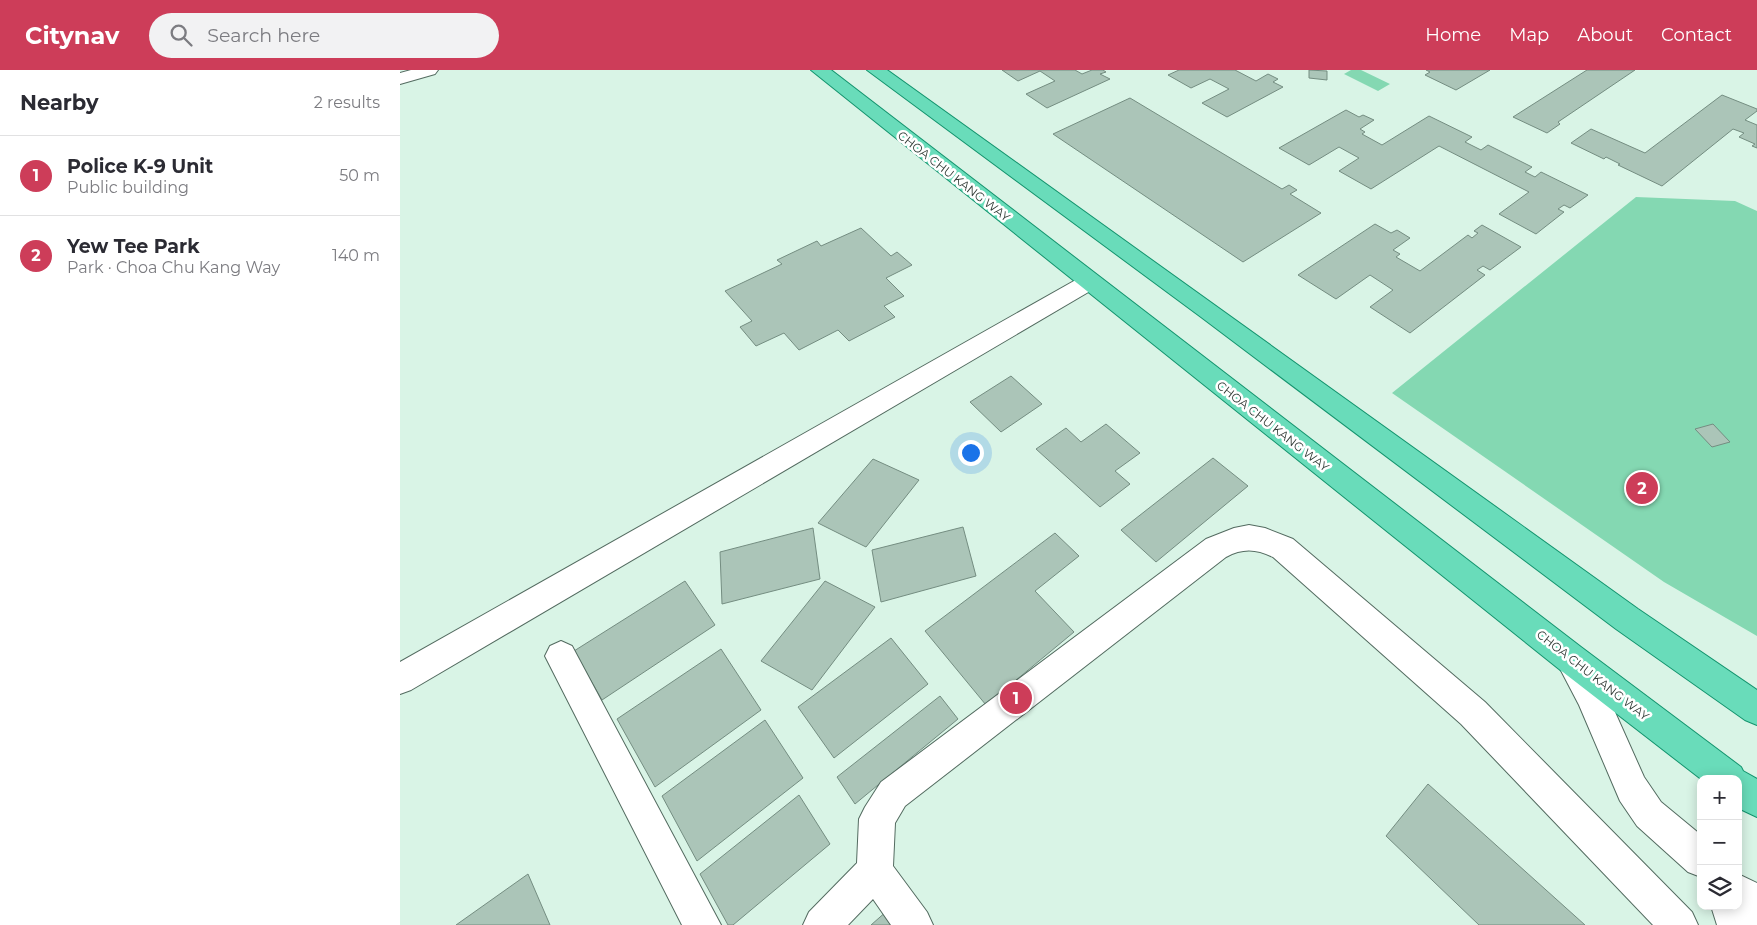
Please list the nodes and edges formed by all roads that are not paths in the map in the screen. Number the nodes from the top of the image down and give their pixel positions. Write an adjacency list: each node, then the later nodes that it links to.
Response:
1 (429, 70): 4 (street)
2 (820, 70): 5 (main road, CHOA CHU KANG WAY)
3 (876, 70): 9 (main road)
4 (400, 79)
5 (1088, 282): 7 (main road, CHOA CHU KANG WAY); 8 (street)
6 (561, 656): 18 (street)
7 (1570, 658): 10 (main road, CHOA CHU KANG WAY); 13 (street)
8 (400, 679)
9 (1757, 709)
10 (1724, 775)
11 (1742, 789): 12 (main road)
12 (1757, 800)
13 (1697, 856)
14 (875, 871): 19 (street); 20 (street); 21 (street)
15 (1742, 895): 16 (street)
16 (1757, 908)
17 (1731, 910): 22 (street)
18 (702, 925)
19 (822, 925)
20 (914, 925)
21 (1679, 925)
22 (1736, 925)

